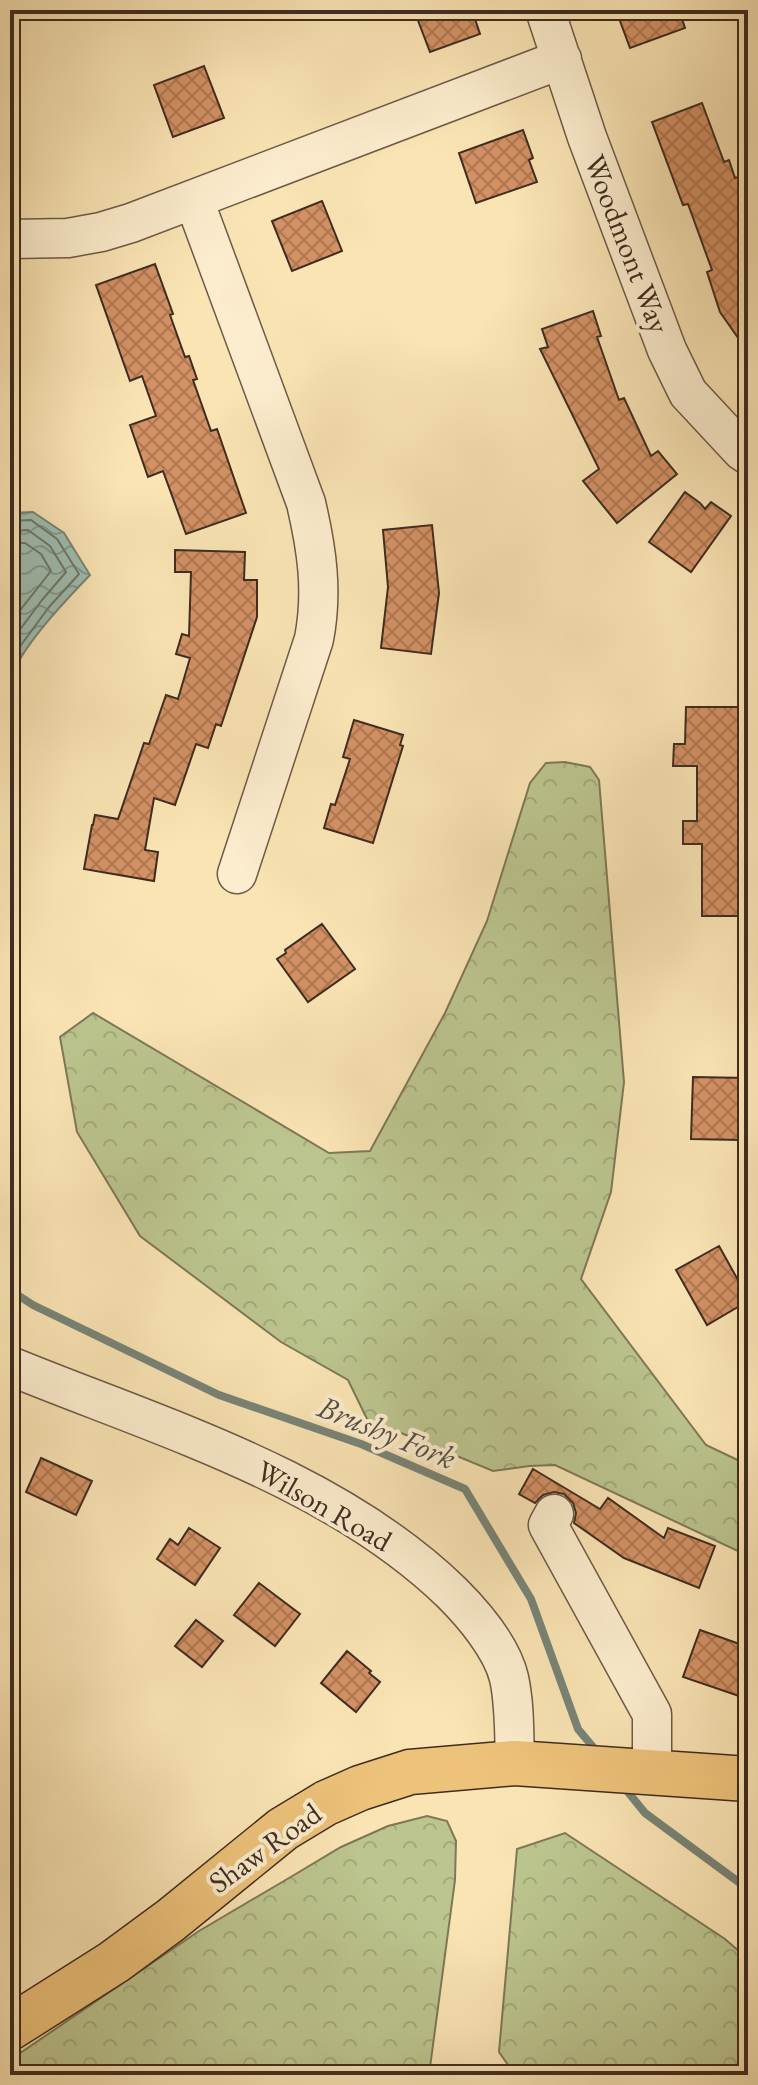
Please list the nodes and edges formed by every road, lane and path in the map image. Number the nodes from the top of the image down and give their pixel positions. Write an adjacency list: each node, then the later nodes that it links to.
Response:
1 (545, 10): 2 (street, Woodmont Way)
2 (562, 59): 3 (street); 5 (street, Woodmont Way)
3 (194, 200): 4 (street); 6 (street)
4 (10, 239)
5 (748, 455)
6 (237, 874)
7 (10, 1366): 9 (street, Wilson Road)
8 (554, 1514): 10 (street)
9 (515, 1763): 10 (main road, Shaw Road); 12 (main road, Shaw Road)
10 (652, 1773): 11 (main road, Shaw Road)
11 (748, 1779)
12 (10, 2028)

